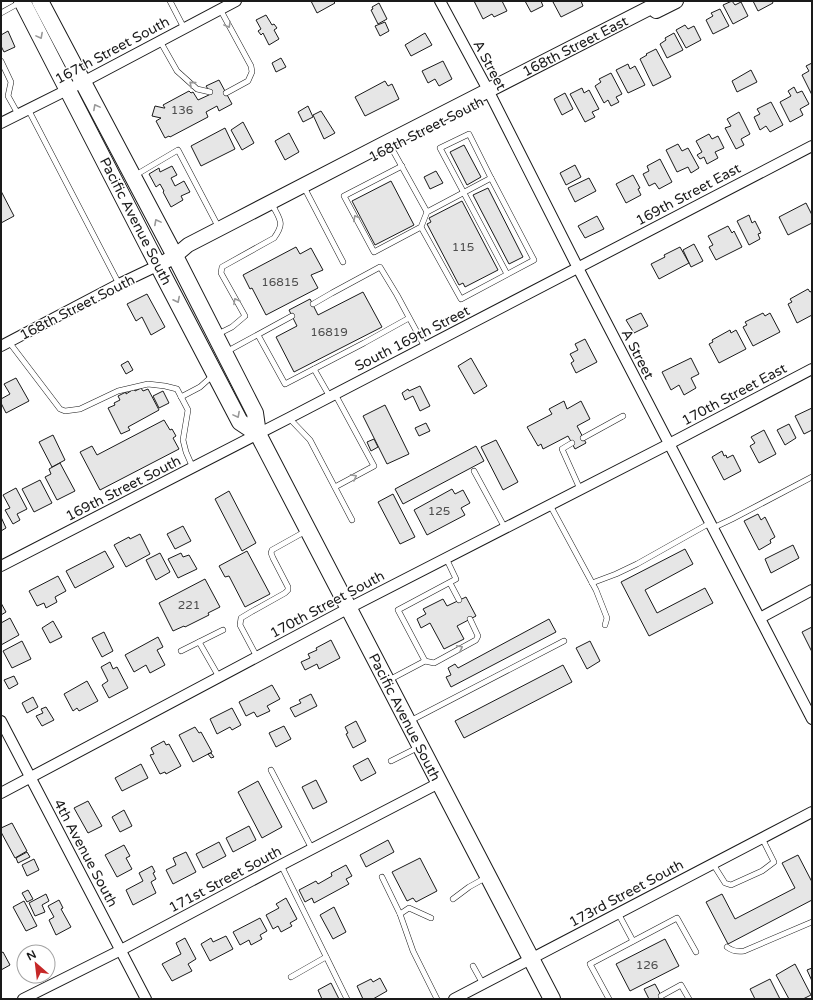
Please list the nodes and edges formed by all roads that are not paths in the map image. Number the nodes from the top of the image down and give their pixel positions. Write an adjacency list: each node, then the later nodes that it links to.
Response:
1 (22, 1): 9 (lane); 14 (main road, Pacific Avenue South, one-way to 14)
2 (170, 1): 10 (lane)
3 (236, 1): 8 (street, 167th Street South)
4 (440, 1): 17 (street, A Street)
5 (663, 1): 17 (street, 168th Street East)
6 (676, 1): 17 (street, 168th Street South)
7 (42, 2): 13 (main road, Pacific Avenue South)
8 (220, 9): 10 (street, 167th Street South); 16 (lane, one-way to 16)
9 (1, 13)
10 (184, 28): 11 (street, 167th Street South)
11 (160, 41): 13 (street, 167th Street South); 15 (lane, one-way to 11)
12 (1, 61): 19 (lane)
13 (83, 82): 14 (street, 167th Street South); 24 (main road, Pacific Avenue South, one-way to 13)
14 (68, 90): 18 (street, 167th Street South); 34 (main road, Pacific Avenue South)
15 (210, 92)
16 (226, 93)
17 (489, 93): 22 (street, 168th Street South); 31 (street, 168th Street South); 35 (street, A Street)
18 (28, 109): 19 (street, 167th Street South); 37 (lane)
19 (18, 114): 20 (street, 167th Street South)
20 (1, 123)
21 (812, 146): 35 (street, 169th Street East)
22 (391, 147): 23 (lane); 26 (street, 168th Street South)
23 (402, 166): 29 (lane); 30 (lane, one-way to 23)
24 (133, 177): 31 (lane); 32 (main road, Pacific Avenue South, one-way to 24)
25 (492, 178): 27 (lane); 27 (lane); 36 (lane)
26 (306, 191): 28 (street, 168th Street South); 33 (lane)
27 (464, 192): 29 (lane); 36 (lane)
28 (274, 208): 32 (street, 168th Street South); 42 (lane, one-way to 28)
29 (426, 212): 30 (lane)
30 (422, 227): 36 (lane)
31 (219, 229): 32 (street, 168th Street South)
32 (175, 256): 34 (street, 168th Street South); 42 (main road, Pacific Avenue South)
33 (343, 262)
34 (159, 265): 37 (street, 168th Street South); 48 (main road, Pacific Avenue South, one-way to 48)
35 (578, 268): 44 (street, South 169th Street); 56 (street, A Street)
36 (507, 274)
37 (119, 284): 43 (street, 168th Street South)
38 (313, 304): 40 (lane)
39 (292, 316): 41 (lane)
40 (409, 318): 44 (lane); 46 (lane)
41 (258, 335): 45 (lane); 46 (lane)
42 (216, 336): 45 (main road, Pacific Avenue South)
43 (5, 344): 50 (lane)
44 (425, 347): 49 (street, South 169th Street)
45 (224, 353): 53 (main road, Pacific Avenue South)
46 (314, 369): 49 (lane)
47 (812, 369): 56 (street, 170th Street East)
48 (216, 375): 50 (lane); 53 (main road, Pacific Avenue South, one-way to 53)
49 (332, 395): 52 (street, South 169th Street); 60 (lane, one-way to 49)
50 (181, 397): 57 (lane)
51 (623, 416): 54 (lane)
52 (289, 418): 53 (street, South 169th Street); 60 (lane)
53 (258, 434): 57 (street, 169th Street South); 66 (main road, Pacific Avenue South)
54 (583, 438)
55 (572, 443): 61 (lane)
56 (669, 444): 61 (street, 170th Street South); 64 (street, A Street)
57 (193, 468): 68 (street, 169th Street South)
58 (474, 471): 65 (lane)
59 (812, 477): 64 (lane)
60 (335, 487): 63 (lane)
61 (580, 489): 62 (street, 170th Street South)
62 (550, 505): 65 (street, 170th Street South); 70 (lane)
63 (352, 520)
64 (712, 525): 70 (lane); 74 (street, A Street)
65 (505, 528): 67 (street, 170th Street South)
66 (308, 530): 73 (main road, Pacific Avenue South); 81 (lane)
67 (446, 558): 69 (lane); 73 (street, 170th Street South)
68 (1, 566)
69 (450, 583): 72 (lane); 82 (lane)
70 (592, 583): 76 (lane)
71 (812, 590): 74 (street)
72 (459, 600)
73 (348, 608): 81 (street, 170th Street South); 84 (main road, Pacific Avenue South)
74 (760, 618): 85 (street, A Street)
75 (470, 619): 82 (lane, one-way to 75)
76 (605, 625)
77 (223, 630): 79 (lane)
78 (564, 641): 87 (lane)
79 (199, 642): 80 (lane); 83 (lane)
80 (181, 651)
81 (257, 657): 83 (street, 170th Street South)
82 (425, 661): 84 (lane)
83 (219, 677): 91 (street, 170th Street South)
84 (386, 681): 87 (main road, Pacific Avenue South)
85 (812, 719)
86 (1, 721): 91 (street, 4th Avenue South)
87 (408, 722): 88 (main road, Pacific Avenue South)
88 (420, 746): 89 (lane); 92 (main road, Pacific Avenue South)
89 (391, 761)
90 (271, 770): 96 (lane)
91 (31, 778): 93 (street, 170th Street South); 108 (street, 4th Avenue South)
92 (439, 783): 96 (street, 171st Street South); 99 (main road, Pacific Avenue South)
93 (1, 793)
94 (812, 812): 95 (street, 173rd Street South)
95 (762, 838): 97 (street, 173rd Street South); 97 (lane)
96 (312, 849): 98 (street, 171st Street South)
97 (713, 864): 102 (street, 173rd Street South)
98 (281, 865): 108 (street, 171st Street South); 110 (lane)
99 (488, 876): 101 (lane); 111 (main road, Pacific Avenue South)
100 (382, 877): 103 (lane)
101 (453, 899)
102 (618, 913): 106 (lane); 111 (street, 173rd Street South)
103 (400, 914): 104 (lane); 119 (lane)
104 (431, 918)
105 (812, 922): 107 (lane)
106 (633, 941): 109 (lane); 122 (lane)
107 (727, 947)
108 (121, 950): 116 (street, 171st Street South); 117 (street, 4th Avenue South)
109 (696, 952)
110 (326, 957): 113 (lane); 118 (lane)
111 (530, 958): 114 (street, 173rd Street South); 121 (main road, Pacific Avenue South)
112 (473, 966): 114 (lane)
113 (291, 977)
114 (483, 984): 120 (street, 173rd Street South)
115 (661, 996): 123 (lane)
116 (23, 999)
117 (146, 999)
118 (346, 999)
119 (438, 999)
120 (454, 999)
121 (552, 999)
122 (609, 999)
123 (689, 999)

